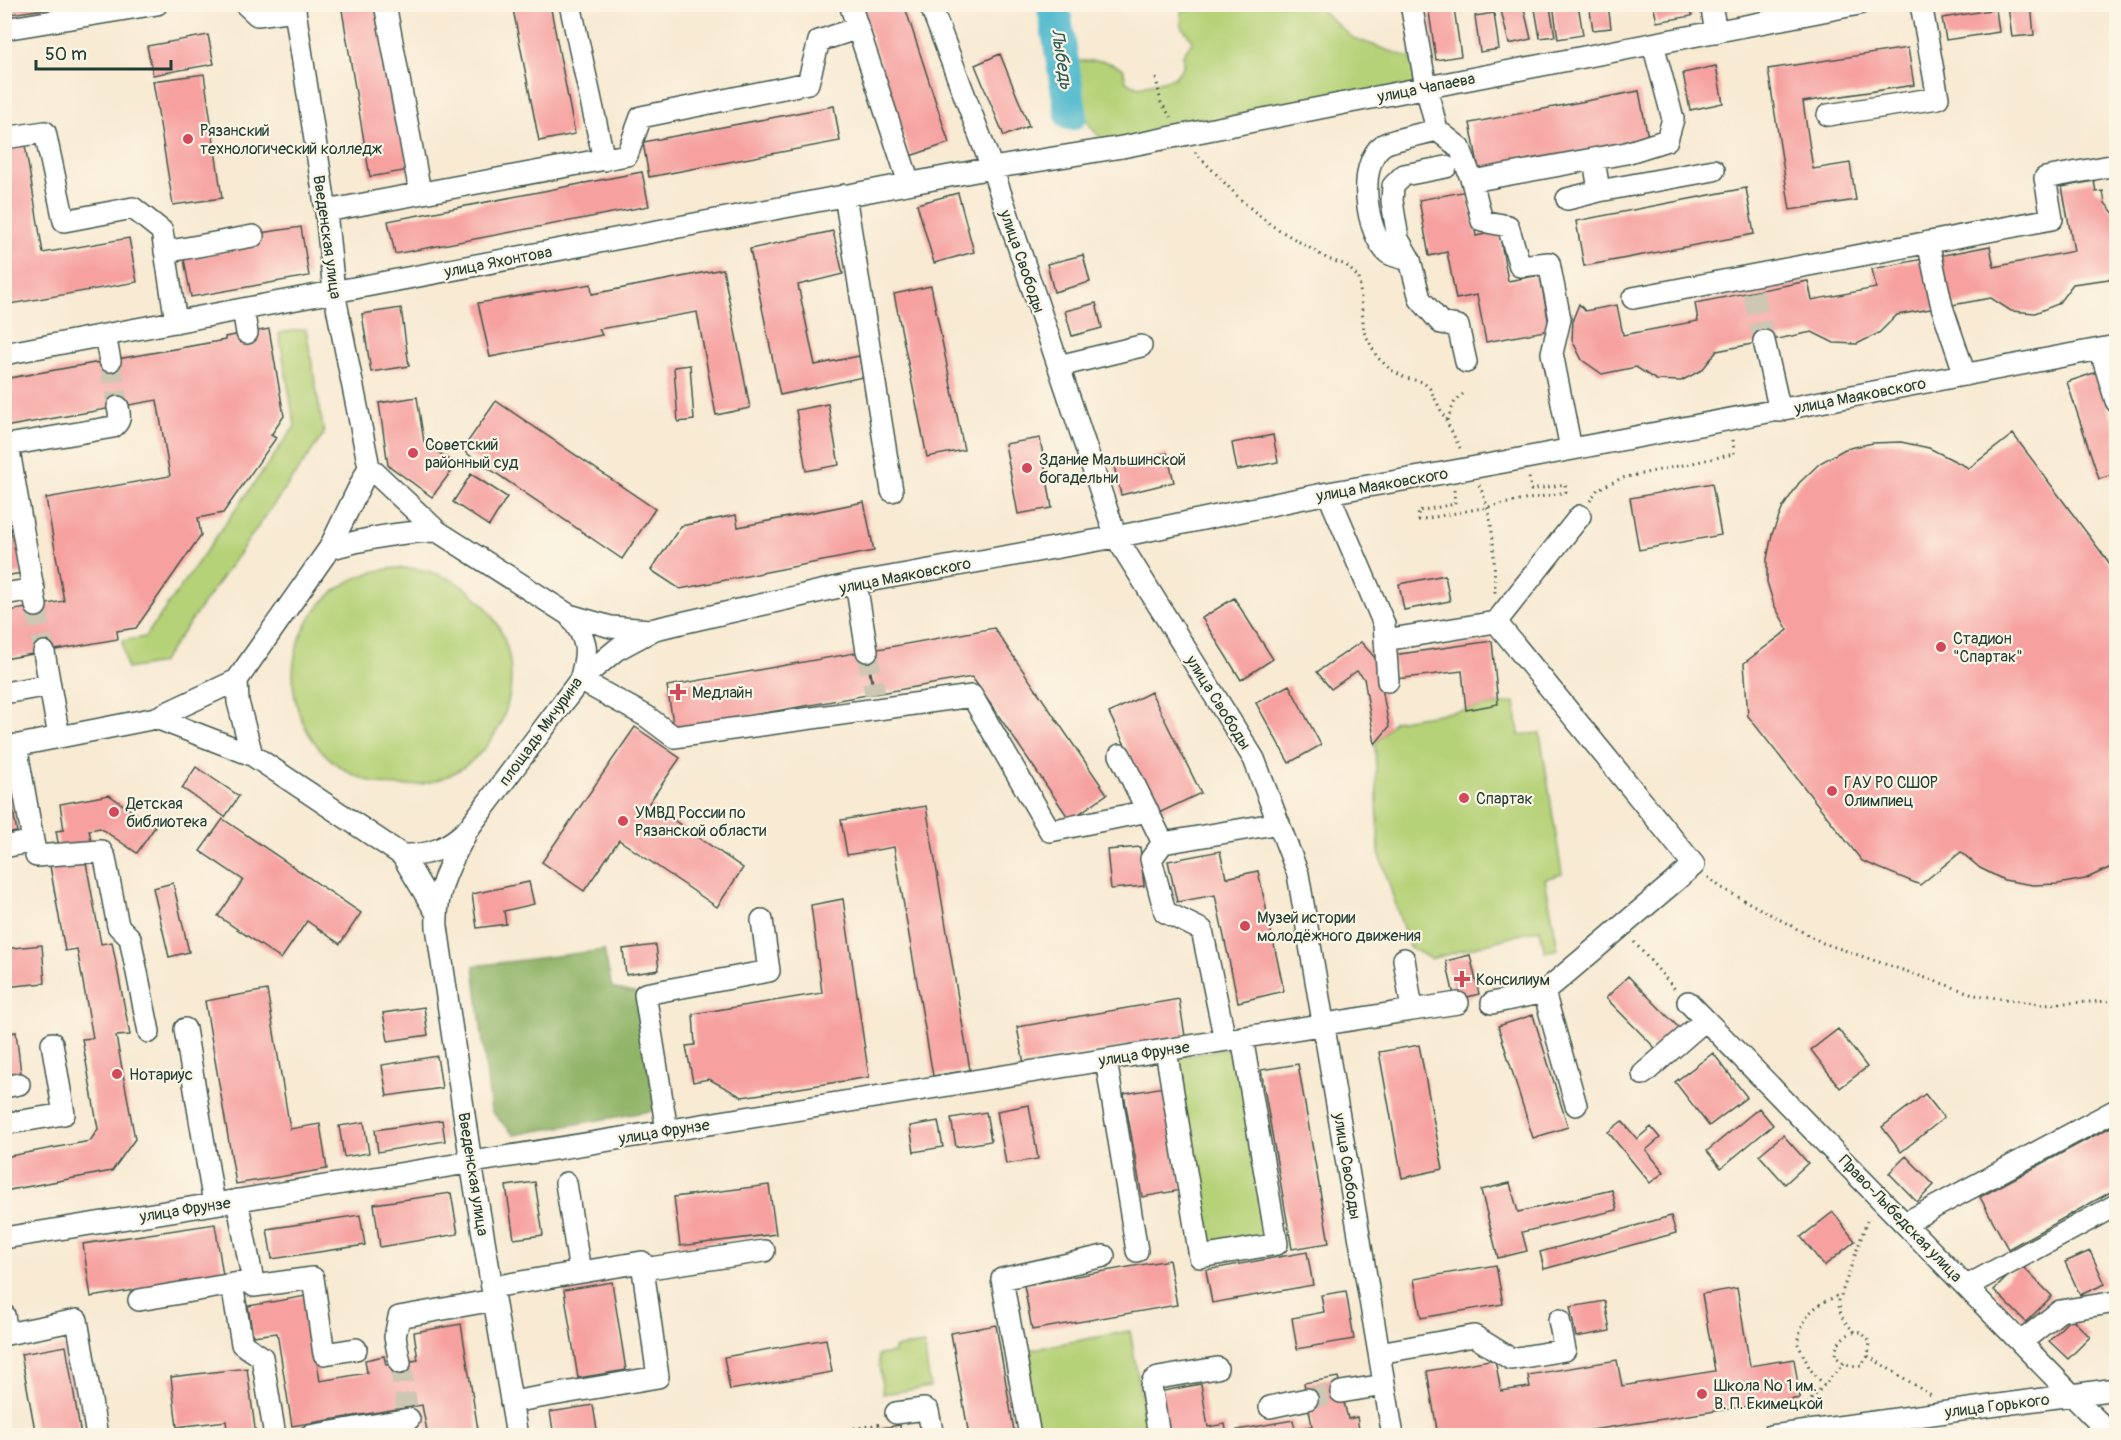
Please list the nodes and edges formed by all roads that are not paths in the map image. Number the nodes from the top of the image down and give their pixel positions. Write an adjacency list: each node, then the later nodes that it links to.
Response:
1 (157, 4): 13 (street)
2 (245, 4): 11 (street)
3 (385, 4): 28 (street)
4 (570, 4): 21 (street)
5 (850, 4): 12 (street)
6 (930, 4): 24 (street, улица Свободы)
7 (1411, 4): 16 (street)
8 (1711, 4): 14 (street)
9 (1860, 4): 14 (street, улица Чапаева)
10 (1921, 4): 17 (street)
11 (294, 7): 32 (street, Введенская улица)
12 (858, 28): 21 (street); 27 (street)
13 (4, 29)
14 (1716, 32): 15 (street, улица Чапаева)
15 (1653, 44): 16 (street, улица Чапаева); 20 (street)
16 (1426, 87): 18 (street); 24 (street, улица Чапаева, bridge)
17 (1828, 115)
18 (1437, 130): 26 (street); 36 (street)
19 (4, 138): 35 (street)
20 (1594, 159): 26 (street); 29 (street)
21 (604, 160): 28 (street)
22 (2116, 165): 34 (street)
23 (1446, 167): 36 (street)
24 (992, 168): 27 (street, улица Яхонтова); 49 (street, улица Свободы)
25 (1714, 170): 29 (street)
26 (1472, 181): 55 (street)
27 (909, 183): 30 (street, улица Яхонтова)
28 (420, 192): 32 (street)
29 (1599, 192): 31 (street)
30 (845, 195): 37 (street, улица Яхонтова); 57 (street)
31 (1566, 199)
32 (326, 211): 37 (street, Введенская улица)
33 (253, 236): 35 (street)
34 (1928, 242): 38 (street); 50 (street)
35 (165, 252): 40 (street)
36 (1410, 260): 48 (street)
37 (334, 291): 39 (street, улица Яхонтова); 56 (street, Введенская улица)
38 (1633, 298)
39 (243, 309): 40 (street, улица Яхонтова); 41 (street)
40 (176, 322): 42 (street, улица Яхонтова)
41 (247, 333)
42 (105, 335): 46 (street, улица Яхонтова); 47 (street)
43 (1764, 341): 53 (street)
44 (1141, 346): 49 (street)
45 (2108, 348): 50 (street, улица Маяковского); 51 (street)
46 (4, 354)
47 (110, 361)
48 (1466, 362)
49 (1059, 366): 61 (street, улица Свободы)
50 (1965, 375): 53 (street, улица Маяковского)
51 (2116, 401)
52 (118, 407): 54 (street)
53 (1780, 411): 55 (street, улица Маяковского)
54 (6, 445): 64 (street)
55 (1571, 449): 58 (street, улица Маяковского, bridge)
56 (369, 467): 60 (street); 62 (street)
57 (892, 491)
58 (1328, 493): 61 (street, улица Маяковского); 68 (street)
59 (1580, 516): 66 (street)
60 (437, 531): 62 (street); 65 (street, площадь Мичурина)
61 (1116, 537): 63 (street, улица Маяковского); 82 (street, улица Свободы)
62 (329, 549): 71 (street)
63 (856, 583): 67 (street, улица Маяковского); 69 (street)
64 (21, 591)
65 (569, 615): 67 (street, улица Маяковского); 72 (street, площадь Мичурина)
66 (1496, 622): 68 (street); 91 (street)
67 (650, 630): 72 (street, улица Маяковского)
68 (1385, 640): 73 (street)
69 (867, 651)
70 (44, 652): 74 (street)
71 (237, 680): 76 (street); 80 (street)
72 (580, 680): 81 (street); 83 (street, площадь Мичурина)
73 (1388, 681)
74 (50, 685): 75 (street); 77 (street)
75 (4, 693)
76 (156, 718): 77 (street); 80 (street)
77 (59, 737): 78 (street)
78 (10, 747): 84 (street)
79 (1120, 754): 81 (street)
80 (252, 755): 87 (street)
81 (1148, 811): 85 (street)
82 (1279, 823): 85 (street); 97 (street, улица Свободы)
83 (468, 830): 87 (street, площадь Мичурина); 88 (street, Введенская улица)
84 (33, 841): 86 (street); 99 (street)
85 (1163, 843): 100 (street)
86 (4, 847)
87 (402, 855): 88 (street, Введенская улица)
88 (436, 912): 109 (street, Введенская улица)
89 (762, 920): 108 (street)
90 (1404, 959): 95 (street)
91 (1544, 992): 94 (street); 105 (street)
92 (1682, 996): 96 (street, Право-Лыбедская улица)
93 (1458, 1003): 95 (street, улица Фрунзе)
94 (1492, 1003)
95 (1412, 1010): 97 (street, улица Фрунзе)
96 (1705, 1020): 104 (street); 114 (street, Право-Лыбедская улица)
97 (1324, 1024): 100 (street, улица Фрунзе); 130 (street, улица Свободы)
98 (185, 1029): 112 (street)
99 (149, 1032)
100 (1234, 1039): 102 (street, улица Фрунзе); 102 (street)
101 (52, 1043): 107 (street)
102 (1166, 1050): 103 (street, улица Фрунзе)
103 (1106, 1060): 108 (street, улица Фрунзе); 117 (street)
104 (1643, 1074)
105 (1576, 1105)
106 (2116, 1110): 114 (street)
107 (4, 1124)
108 (667, 1131): 109 (street, улица Фрунзе)
109 (471, 1163): 111 (street, улица Фрунзе); 123 (street, Введенская улица)
110 (566, 1183): 120 (street)
111 (237, 1200): 112 (street, улица Фрунзе); 121 (street)
112 (214, 1204): 115 (street, улица Фрунзе)
113 (2116, 1205): 122 (street)
114 (1905, 1223): 122 (street, Право-Лыбедская улица)
115 (4, 1238)
116 (764, 1251): 119 (street)
117 (1137, 1251)
118 (1104, 1256): 148 (street)
119 (643, 1269): 120 (street); 138 (street)
120 (580, 1272): 123 (street)
121 (242, 1283): 124 (street); 129 (street); 144 (street)
122 (1967, 1286): 128 (street, Право-Лыбедская улица)
123 (493, 1293): 131 (street); 138 (street, Введенская улица)
124 (139, 1300)
125 (2116, 1302): 128 (street)
126 (1559, 1320): 130 (street)
127 (5, 1328): 143 (street)
128 (2021, 1342): 136 (street, Право-Лыбедская улица)
129 (356, 1348)
130 (1379, 1353): 133 (street, улица Свободы)
131 (400, 1363)
132 (1217, 1368): 149 (street)
133 (1384, 1385): 135 (street); 150 (street, улица Свободы)
134 (2116, 1389): 136 (street, улица Горького)
135 (1341, 1392)
136 (2074, 1395): 142 (street, улица Горького); 152 (street, Право-Лыбедская улица)
137 (1307, 1399): 139 (street)
138 (511, 1402): 146 (street, Введенская улица)
139 (1270, 1407)
140 (896, 1413): 147 (street)
141 (409, 1421): 145 (street)
142 (1803, 1427): 151 (street, улица Горького)
143 (97, 1436)
144 (275, 1436)
145 (309, 1436)
146 (517, 1436)
147 (933, 1436)
148 (1030, 1436)
149 (1160, 1436)
150 (1393, 1436)
151 (1771, 1436)
152 (2112, 1436)

